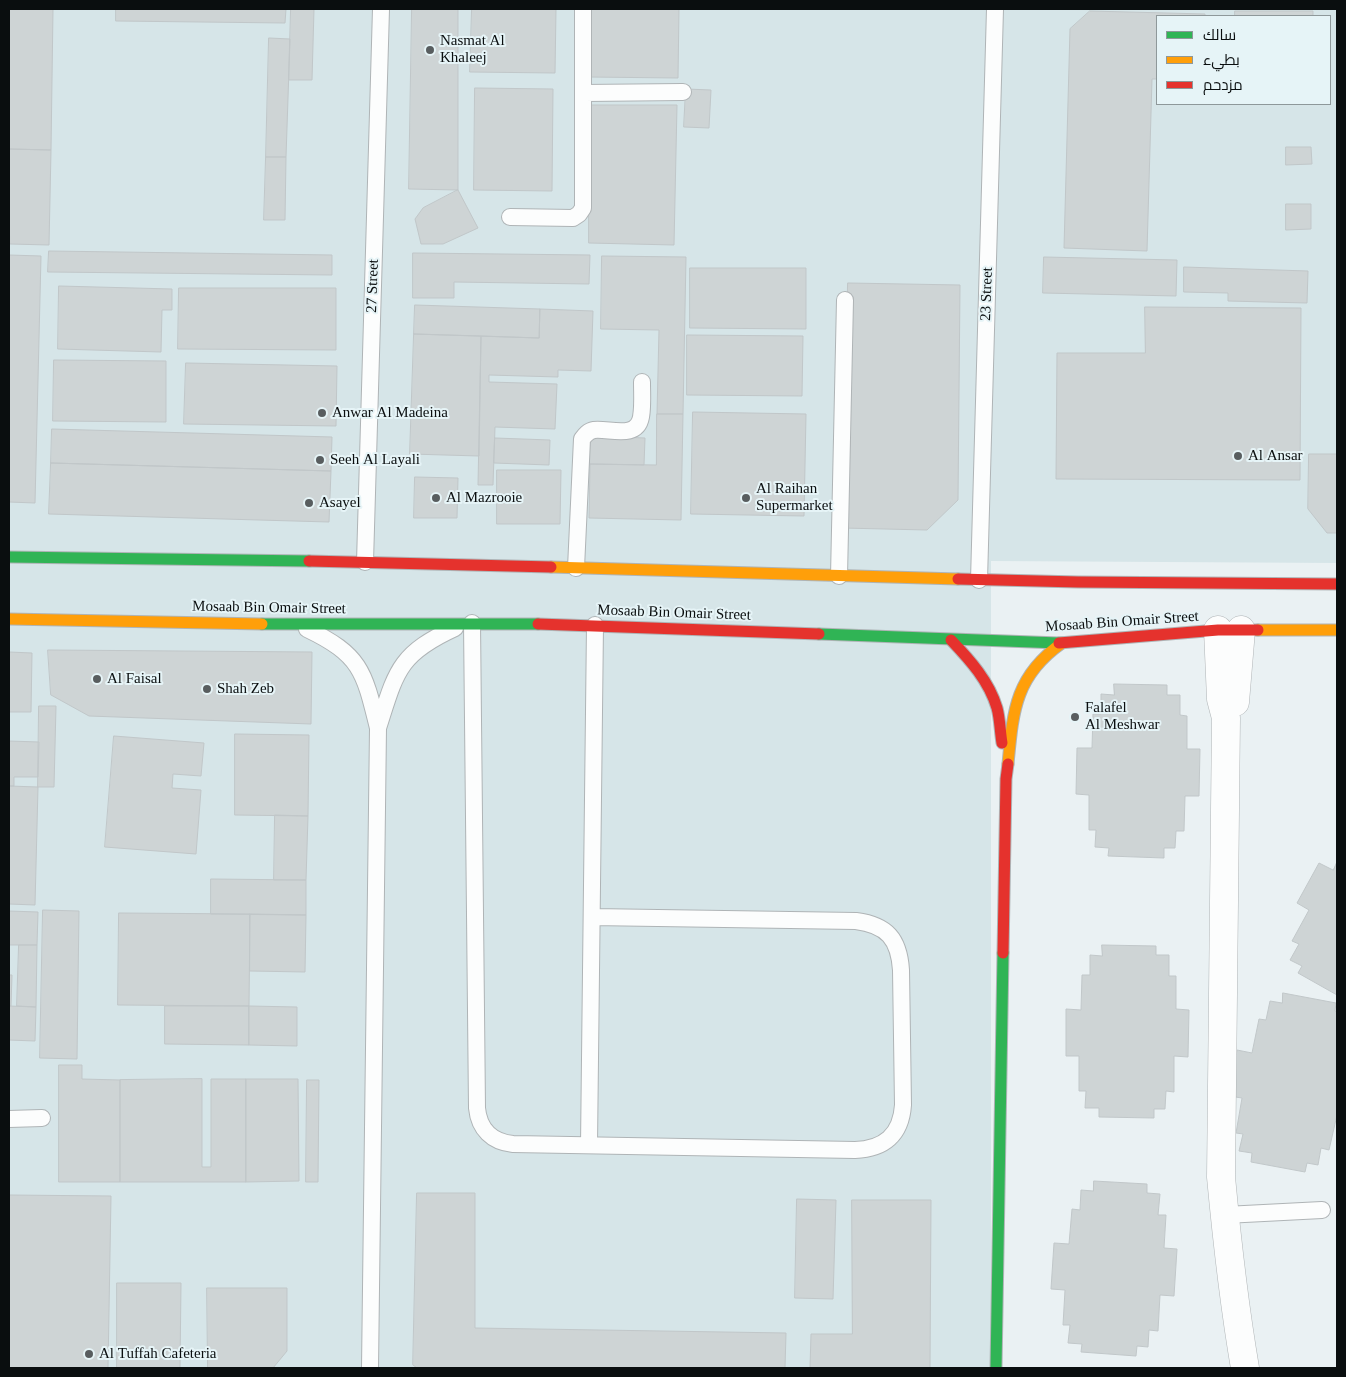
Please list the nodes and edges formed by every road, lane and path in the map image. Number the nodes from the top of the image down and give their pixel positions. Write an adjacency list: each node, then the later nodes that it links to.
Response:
1 (381, 9): 10 (lane, 27 Street)
2 (583, 9): 4 (lane)
3 (995, 9): 13 (lane, 23 Street)
4 (584, 92): 5 (lane); 6 (lane)
5 (683, 92)
6 (510, 217)
7 (845, 300): 12 (lane)
8 (642, 382): 11 (lane)
9 (9, 557): 10 (street)
10 (365, 562): 11 (street)
11 (576, 568): 12 (street)
12 (839, 576): 13 (street)
13 (979, 580): 14 (street)
14 (1337, 584)
15 (9, 619): 17 (street, Mosaab Bin Omair Street)
16 (468, 623): 17 (street, Mosaab Bin Omair Street); 18 (street, Mosaab Bin Omair Street); 23 (lane); 28 (lane)
17 (298, 625): 23 (lane)
18 (595, 625): 21 (street, Mosaab Bin Omair Street); 25 (lane)
19 (1230, 630): 20 (street, Mosaab Bin Omair Street); 22 (street, Mosaab Bin Omair Street); 30 (street)
20 (1337, 630)
21 (951, 640): 22 (street, Mosaab Bin Omair Street); 24 (street)
22 (1062, 643): 24 (street)
23 (378, 728): 31 (lane)
24 (1006, 779): 32 (street)
25 (592, 917): 28 (lane); 28 (lane)
26 (9, 1118): 27 (lane)
27 (42, 1118)
28 (589, 1145)
29 (1322, 1210): 30 (lane)
30 (1224, 1215): 33 (street)
31 (370, 1368)
32 (996, 1368)
33 (1244, 1368)

